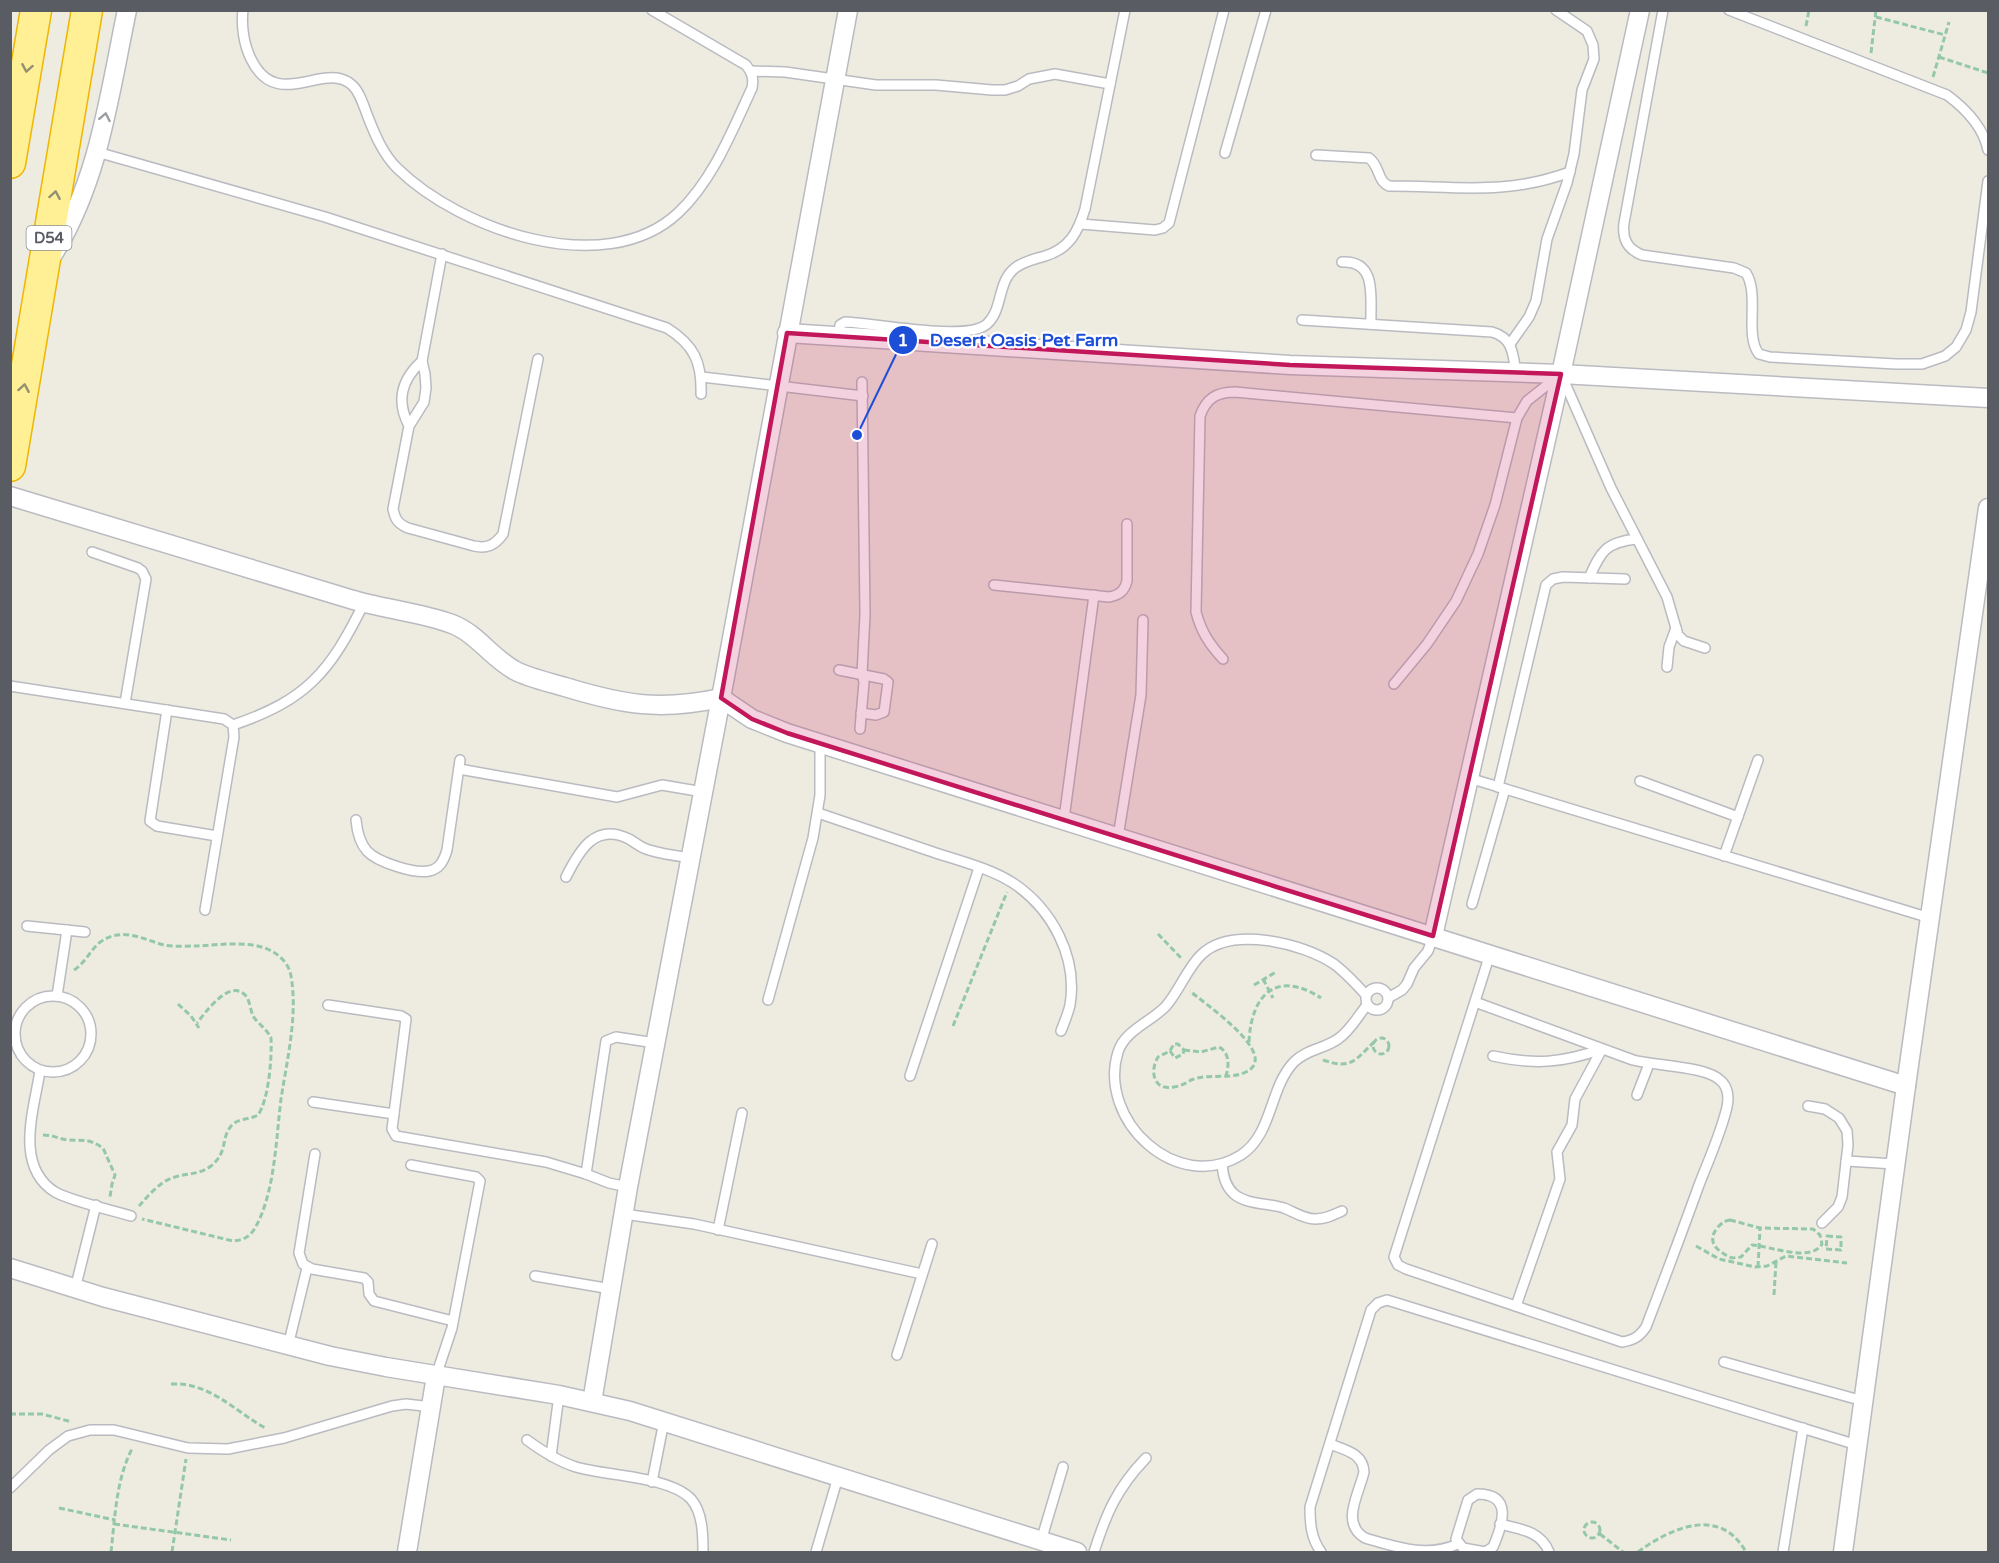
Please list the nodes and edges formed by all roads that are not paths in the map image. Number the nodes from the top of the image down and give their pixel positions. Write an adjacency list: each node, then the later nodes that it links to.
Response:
1 (36, 10): 21 (highway, one-way to 21)
2 (87, 10): 27 (highway, D54, one-way to 2)
3 (127, 10): 18 (street, one-way to 3)
4 (243, 10): 14 (lane)
5 (652, 10): 14 (lane)
6 (848, 10): 15 (street)
7 (1125, 10): 16 (lane)
8 (1224, 10): 24 (lane)
9 (1266, 10): 19 (lane)
10 (1556, 10): 22 (lane)
11 (1640, 10): 36 (street)
12 (1664, 10): 23 (lane)
13 (1729, 10): 17 (lane)
14 (751, 71): 15 (lane)
15 (835, 79): 16 (lane); 30 (street)
16 (1110, 84): 24 (lane)
17 (1989, 150)
18 (98, 152): 25 (lane); 27 (street)
19 (1225, 153)
20 (1316, 155): 22 (lane)
21 (10, 163)
22 (1570, 172): 32 (lane)
23 (1989, 181)
24 (1081, 224): 31 (lane)
25 (442, 254): 34 (lane); 37 (lane)
26 (1342, 262): 29 (lane)
27 (44, 268): 45 (highway, D54, one-way to 27)
28 (1302, 320): 29 (lane)
29 (1371, 324): 32 (lane)
30 (787, 333): 31 (street); 39 (street)
31 (839, 336): 35 (street)
32 (1510, 344): 35 (lane)
33 (538, 359): 44 (lane)
34 (422, 361): 44 (lane); 44 (lane)
35 (1516, 373): 36 (street)
36 (1562, 374): 42 (street); 43 (lane); 49 (lane); 73 (street)
37 (702, 377): 39 (lane); 40 (lane)
38 (862, 382): 41 (lane)
39 (778, 387): 41 (lane); 65 (street)
40 (702, 394)
41 (863, 396): 62 (lane)
42 (1989, 398)
43 (1517, 418): 59 (lane); 63 (lane)
44 (409, 426)
45 (10, 466)
46 (10, 496): 55 (street)
47 (1989, 508): 89 (street)
48 (1126, 524): 54 (lane)
49 (1637, 539): 51 (lane); 57 (lane)
50 (92, 552): 66 (lane)
51 (1589, 578): 52 (lane); 75 (lane)
52 (1625, 579)
53 (994, 585): 54 (lane)
54 (1094, 595): 79 (lane)
55 (364, 603): 65 (street); 69 (lane)
56 (1143, 620): 82 (lane)
57 (1676, 628): 58 (lane); 60 (lane)
58 (1705, 648)
59 (1223, 659)
60 (1667, 667)
61 (839, 670): 62 (lane)
62 (862, 674): 68 (lane); 68 (lane)
63 (1394, 684)
64 (10, 686): 66 (lane)
65 (721, 698): 71 (street); 76 (street)
66 (125, 703): 67 (lane)
67 (167, 710): 69 (lane); 81 (lane)
68 (861, 713): 70 (lane)
69 (233, 725): 81 (lane)
70 (860, 729)
71 (820, 743): 77 (lane); 79 (street)
72 (1758, 760): 78 (lane)
73 (1469, 778): 75 (lane); 93 (street)
74 (1640, 781): 78 (lane)
75 (1502, 788): 83 (lane); 87 (lane)
76 (703, 792): 80 (lane); 84 (street)
77 (818, 813): 85 (lane); 97 (lane)
78 (1738, 817): 83 (lane)
79 (1064, 819): 82 (street)
80 (356, 820)
81 (218, 836): 88 (lane)
82 (1118, 837): 93 (street)
83 (1724, 856): 89 (lane)
84 (691, 858): 86 (lane); 103 (street)
85 (979, 868): 102 (lane); 108 (lane)
86 (566, 876)
87 (1472, 904)
88 (205, 910)
89 (1930, 918): 109 (street)
90 (27, 926): 91 (lane)
91 (67, 930): 92 (lane); 95 (lane)
92 (86, 932)
93 (1433, 936): 94 (street); 96 (lane)
94 (1490, 954): 99 (lane); 109 (street)
95 (57, 996): 101 (lane); 107 (lane)
96 (1388, 998): 98 (lane); 98 (lane)
97 (768, 1000)
98 (1367, 1000): 117 (lane); 117 (lane)
99 (1475, 1002): 104 (lane); 135 (lane)
100 (328, 1005): 114 (lane)
101 (12, 1029): 107 (lane)
102 (1061, 1031)
103 (655, 1043): 120 (lane); 121 (street)
104 (1602, 1049): 105 (lane); 106 (lane); 135 (lane)
105 (1493, 1056)
106 (1649, 1064): 110 (lane); 135 (lane)
107 (40, 1071): 122 (lane)
108 (910, 1076)
109 (1906, 1086): 118 (street)
110 (1637, 1095)
111 (313, 1102): 114 (lane)
112 (1808, 1106): 116 (lane)
113 (742, 1113): 127 (lane)
114 (394, 1114): 120 (lane)
115 (315, 1154): 130 (lane)
116 (1846, 1161): 118 (lane); 126 (lane)
117 (1222, 1164): 123 (lane)
118 (1895, 1164): 142 (street)
119 (411, 1165): 136 (lane)
120 (586, 1174): 121 (lane)
121 (628, 1187): 124 (street)
122 (96, 1205): 125 (lane); 133 (lane)
123 (1342, 1211)
124 (624, 1214): 127 (lane); 134 (street)
125 (131, 1216)
126 (1822, 1223)
127 (718, 1230): 131 (lane)
128 (932, 1244): 131 (lane)
129 (10, 1268): 133 (street)
130 (307, 1268): 136 (lane); 137 (lane)
131 (922, 1274): 138 (lane)
132 (535, 1276): 134 (lane)
133 (75, 1289): 137 (street)
134 (611, 1289): 143 (street)
135 (1516, 1306)
136 (453, 1321): 140 (lane)
137 (288, 1346): 140 (street)
138 (897, 1355)
139 (1724, 1362): 142 (lane)
140 (436, 1376): 141 (street); 144 (street)
141 (559, 1395): 143 (street); 150 (lane)
142 (1863, 1401): 149 (street)
143 (592, 1402): 145 (street)
144 (432, 1407): 155 (lane); 160 (street)
145 (664, 1421): 153 (street); 154 (lane)
146 (1803, 1428): 148 (lane); 149 (lane); 167 (lane)
147 (527, 1440): 150 (lane)
148 (1329, 1444): 159 (lane); 165 (lane)
149 (1857, 1445): 168 (street)
150 (551, 1456): 154 (lane)
151 (1146, 1458): 164 (lane)
152 (1063, 1467): 157 (lane)
153 (838, 1477): 157 (street); 162 (lane)
154 (652, 1482): 161 (lane)
155 (10, 1488)
156 (1500, 1524): 158 (lane); 158 (lane); 166 (lane)
157 (1041, 1541): 163 (street)
158 (1458, 1544): 159 (lane)
159 (1397, 1550)
160 (407, 1552)
161 (703, 1552)
162 (816, 1552)
163 (1077, 1552)
164 (1094, 1552)
165 (1321, 1552)
166 (1549, 1552)
167 (1783, 1552)
168 (1843, 1552)

